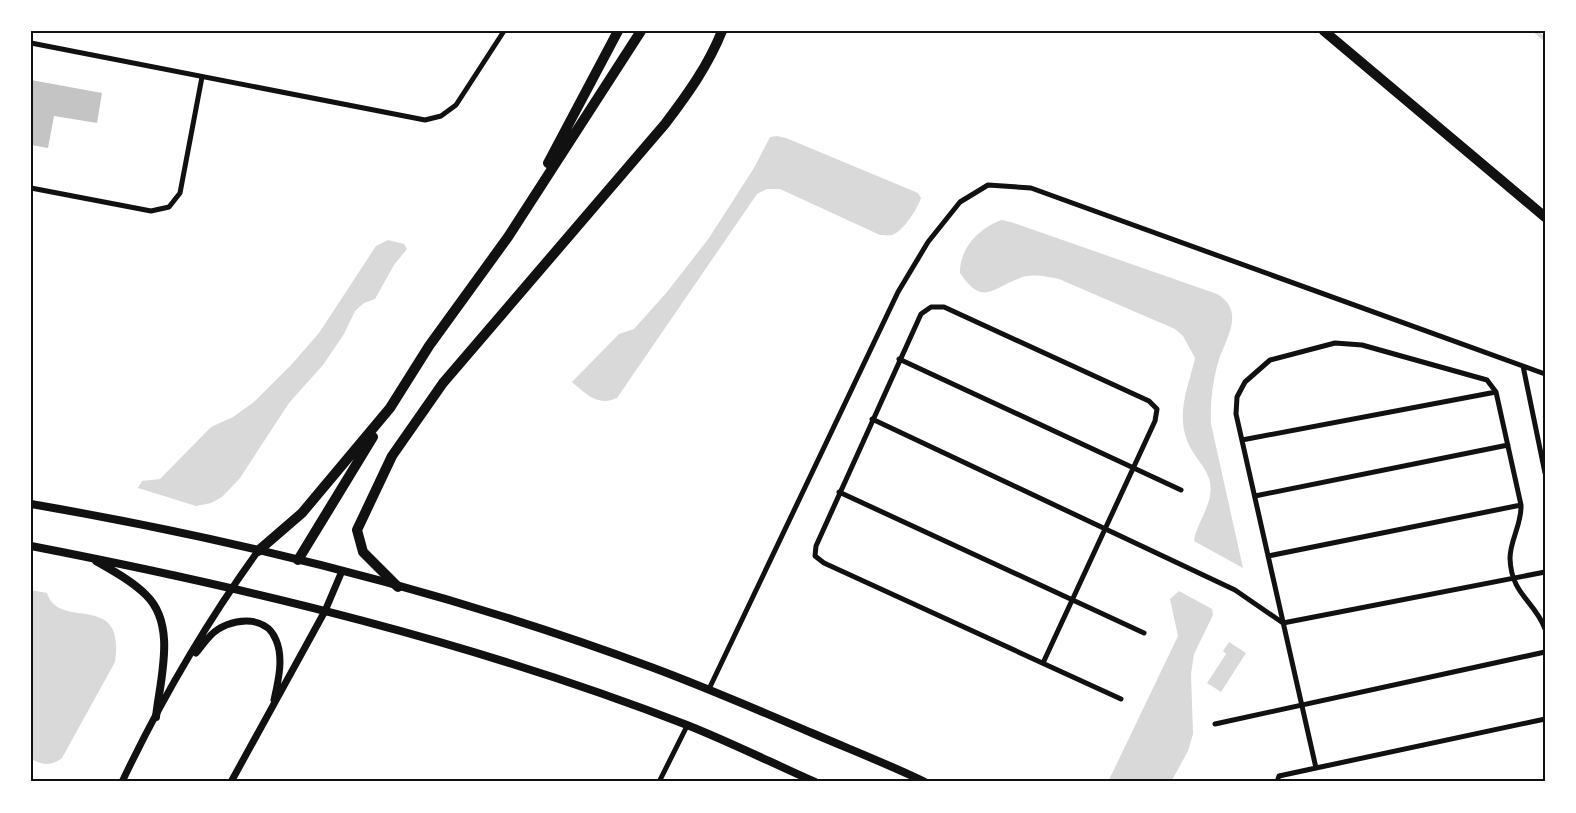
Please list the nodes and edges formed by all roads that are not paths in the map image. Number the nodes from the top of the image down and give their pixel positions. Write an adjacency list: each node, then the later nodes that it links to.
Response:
1 (504, 31): 7 (street)
2 (618, 31): 10 (highway)
3 (640, 31): 10 (highway)
4 (722, 31): 35 (highway)
5 (1324, 31): 9 (highway)
6 (31, 44): 7 (street)
7 (202, 77): 8 (street)
8 (31, 188)
9 (1545, 217)
10 (508, 237): 15 (highway)
11 (899, 359): 16 (street); 19 (street); 19 (street)
12 (1523, 366): 13 (street); 20 (street); 45 (street)
13 (1545, 374)
14 (1496, 392): 17 (street); 17 (street); 18 (street)
15 (390, 408): 28 (highway); 31 (highway)
16 (872, 419): 22 (street); 26 (street)
17 (1242, 440): 23 (street)
18 (1508, 445): 23 (street); 25 (street)
19 (1134, 468): 21 (street); 26 (street)
20 (1545, 473)
21 (1181, 490)
22 (840, 492): 37 (street); 43 (street)
23 (1255, 496): 29 (street)
24 (31, 504): 28 (main road)
25 (1521, 505): 29 (street); 34 (street)
26 (1105, 529): 37 (street); 39 (street)
27 (31, 546): 30 (main road)
28 (258, 551): 31 (main road); 36 (street)
29 (1268, 556): 39 (street)
30 (91, 558): 36 (main road); 49 (main road)
31 (298, 560): 32 (main road)
32 (342, 571): 35 (main road); 38 (street)
33 (1545, 572): 34 (street)
34 (1513, 578): 39 (street); 40 (street)
35 (398, 587): 45 (main road)
36 (231, 588): 38 (main road); 44 (street)
37 (1072, 600): 41 (street); 43 (street)
38 (325, 611): 48 (street); 52 (main road)
39 (1283, 622): 47 (street)
40 (1545, 630)
41 (1144, 633)
42 (1545, 652): 47 (street)
43 (1043, 663): 46 (street)
44 (182, 671): 48 (street); 49 (street)
45 (709, 689): 58 (main road)
46 (1121, 699)
47 (1302, 705): 51 (street); 53 (street)
48 (272, 709): 55 (street)
49 (156, 717): 54 (street)
50 (1545, 719): 53 (street)
51 (1216, 724)
52 (687, 726): 56 (street); 57 (main road)
53 (1316, 768): 59 (street)
54 (122, 782)
55 (231, 782)
56 (660, 782)
57 (815, 782)
58 (924, 782)
59 (1277, 782)

